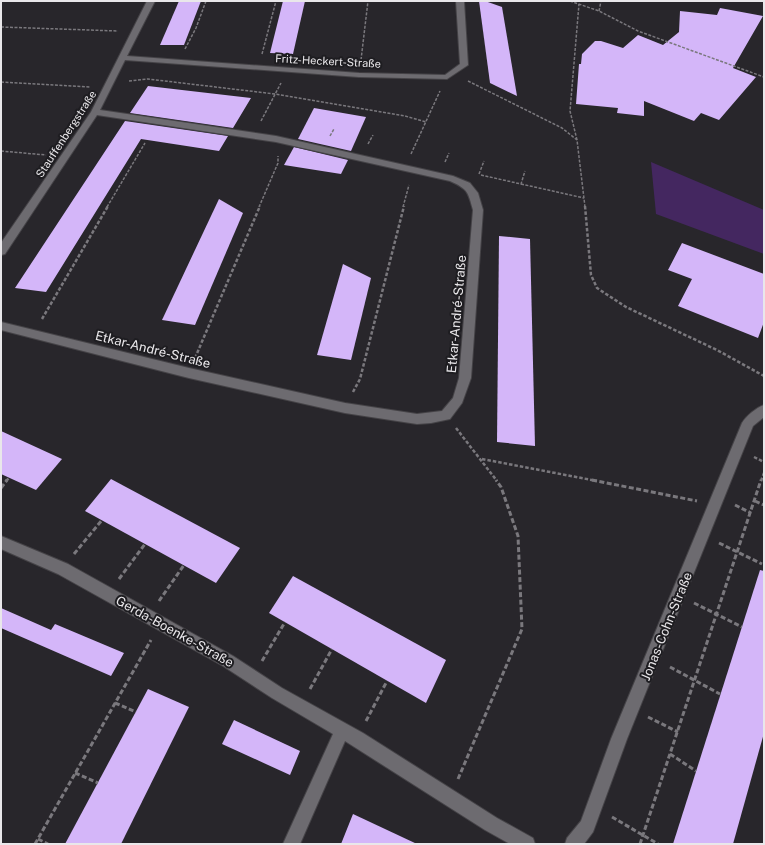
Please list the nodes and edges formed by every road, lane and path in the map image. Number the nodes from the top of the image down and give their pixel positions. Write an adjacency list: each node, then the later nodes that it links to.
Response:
1 (151, 1): 11 (street, Stauffenbergstraße)
2 (206, 1): 13 (path)
3 (276, 1): 14 (path)
4 (368, 1): 16 (path)
5 (460, 1): 17 (street)
6 (570, 1): 8 (path)
7 (601, 1): 9 (path)
8 (578, 4): 9 (path); 26 (path)
9 (599, 11): 18 (path)
10 (1, 27): 11 (path)
11 (136, 32): 12 (street, Stauffenbergstraße)
12 (123, 58): 13 (street, Fritz-Heckert-Straße); 20 (street, Stauffenbergstraße)
13 (179, 62): 14 (street, Fritz-Heckert-Straße)
14 (258, 68): 15 (street, Fritz-Heckert-Straße)
15 (288, 70): 16 (street, Fritz-Heckert-Straße); 21 (path)
16 (359, 75): 17 (street, Fritz-Heckert-Straße)
17 (447, 77): 23 (path); 26 (path)
18 (764, 77)
19 (1, 82): 20 (path)
20 (109, 85): 21 (path); 22 (street, Stauffenbergstraße)
21 (275, 94): 23 (path); 24 (path)
22 (95, 112): 24 (street, Etkar-André-Straße); 29 (street, Stauffenbergstraße)
23 (426, 122): 31 (path)
24 (253, 135): 25 (street, Etkar-André-Straße)
25 (276, 139): 31 (street, Etkar-André-Straße); 38 (path)
26 (577, 140): 34 (path)
27 (145, 143): 37 (path)
28 (1, 151): 29 (path)
29 (66, 156): 35 (street, Stauffenbergstraße)
30 (484, 161): 33 (path)
31 (404, 167): 40 (path); 42 (street, Etkar-André-Straße)
32 (525, 171): 33 (path)
33 (521, 184): 34 (path)
34 (584, 198): 39 (path)
35 (1, 250)
36 (1, 326): 37 (street, Etkar-André-Straße)
37 (34, 333): 38 (street, Etkar-André-Straße)
38 (189, 373): 40 (street, Etkar-André-Straße)
39 (764, 376)
40 (346, 408): 42 (street, Etkar-André-Straße)
41 (764, 410): 48 (street, Jonas-Cohn-Straße)
42 (446, 415): 43 (path)
43 (481, 459): 48 (path); 81 (path)
44 (764, 473): 47 (path)
45 (9, 478): 46 (path)
46 (1, 488)
47 (755, 501): 49 (path); 54 (path)
48 (715, 504): 51 (street, Jonas-Cohn-Straße)
49 (764, 505)
50 (102, 520): 57 (path)
51 (702, 535): 54 (path); 59 (street, Jonas-Cohn-Straße)
52 (1, 542): 57 (street, Gerda-Boenke-Straße)
53 (145, 544): 58 (path)
54 (738, 552): 55 (path); 60 (path)
55 (762, 564)
56 (184, 565): 61 (path)
57 (63, 569): 58 (street, Gerda-Boenke-Straße)
58 (108, 594): 61 (street, Gerda-Boenke-Straße)
59 (678, 595): 60 (path); 65 (street, Jonas-Cohn-Straße)
60 (717, 614): 63 (path); 67 (path)
61 (154, 620): 66 (street, Gerda-Boenke-Straße); 70 (path)
62 (285, 622): 66 (path)
63 (742, 627)
64 (332, 649): 71 (path)
65 (652, 658): 67 (path); 72 (street, Jonas-Cohn-Straße)
66 (253, 676): 71 (street, Gerda-Boenke-Straße)
67 (695, 680): 69 (path); 75 (path)
68 (386, 681): 76 (path)
69 (720, 694)
70 (115, 703): 73 (path); 79 (path)
71 (301, 705): 74 (street, Gerda-Boenke-Straße)
72 (632, 709): 75 (path); 82 (street, Jonas-Cohn-Straße)
73 (136, 712)
74 (342, 731): 76 (street, Gerda-Boenke-Straße); 87 (street)
75 (678, 732): 77 (path)
76 (357, 739): 81 (street, Gerda-Boenke-Straße)
77 (670, 754): 78 (path); 83 (path)
78 (696, 770)
79 (75, 773): 80 (path); 84 (path)
80 (98, 782)
81 (450, 798): 88 (street, Gerda-Boenke-Straße)
82 (594, 807): 83 (path); 89 (street, Jonas-Cohn-Straße)
83 (643, 835): 90 (path); 91 (path)
84 (38, 838): 85 (path); 86 (path)
85 (35, 844)
86 (48, 844)
87 (290, 844)
88 (527, 844)
89 (573, 844)
90 (640, 844)
91 (658, 844)

